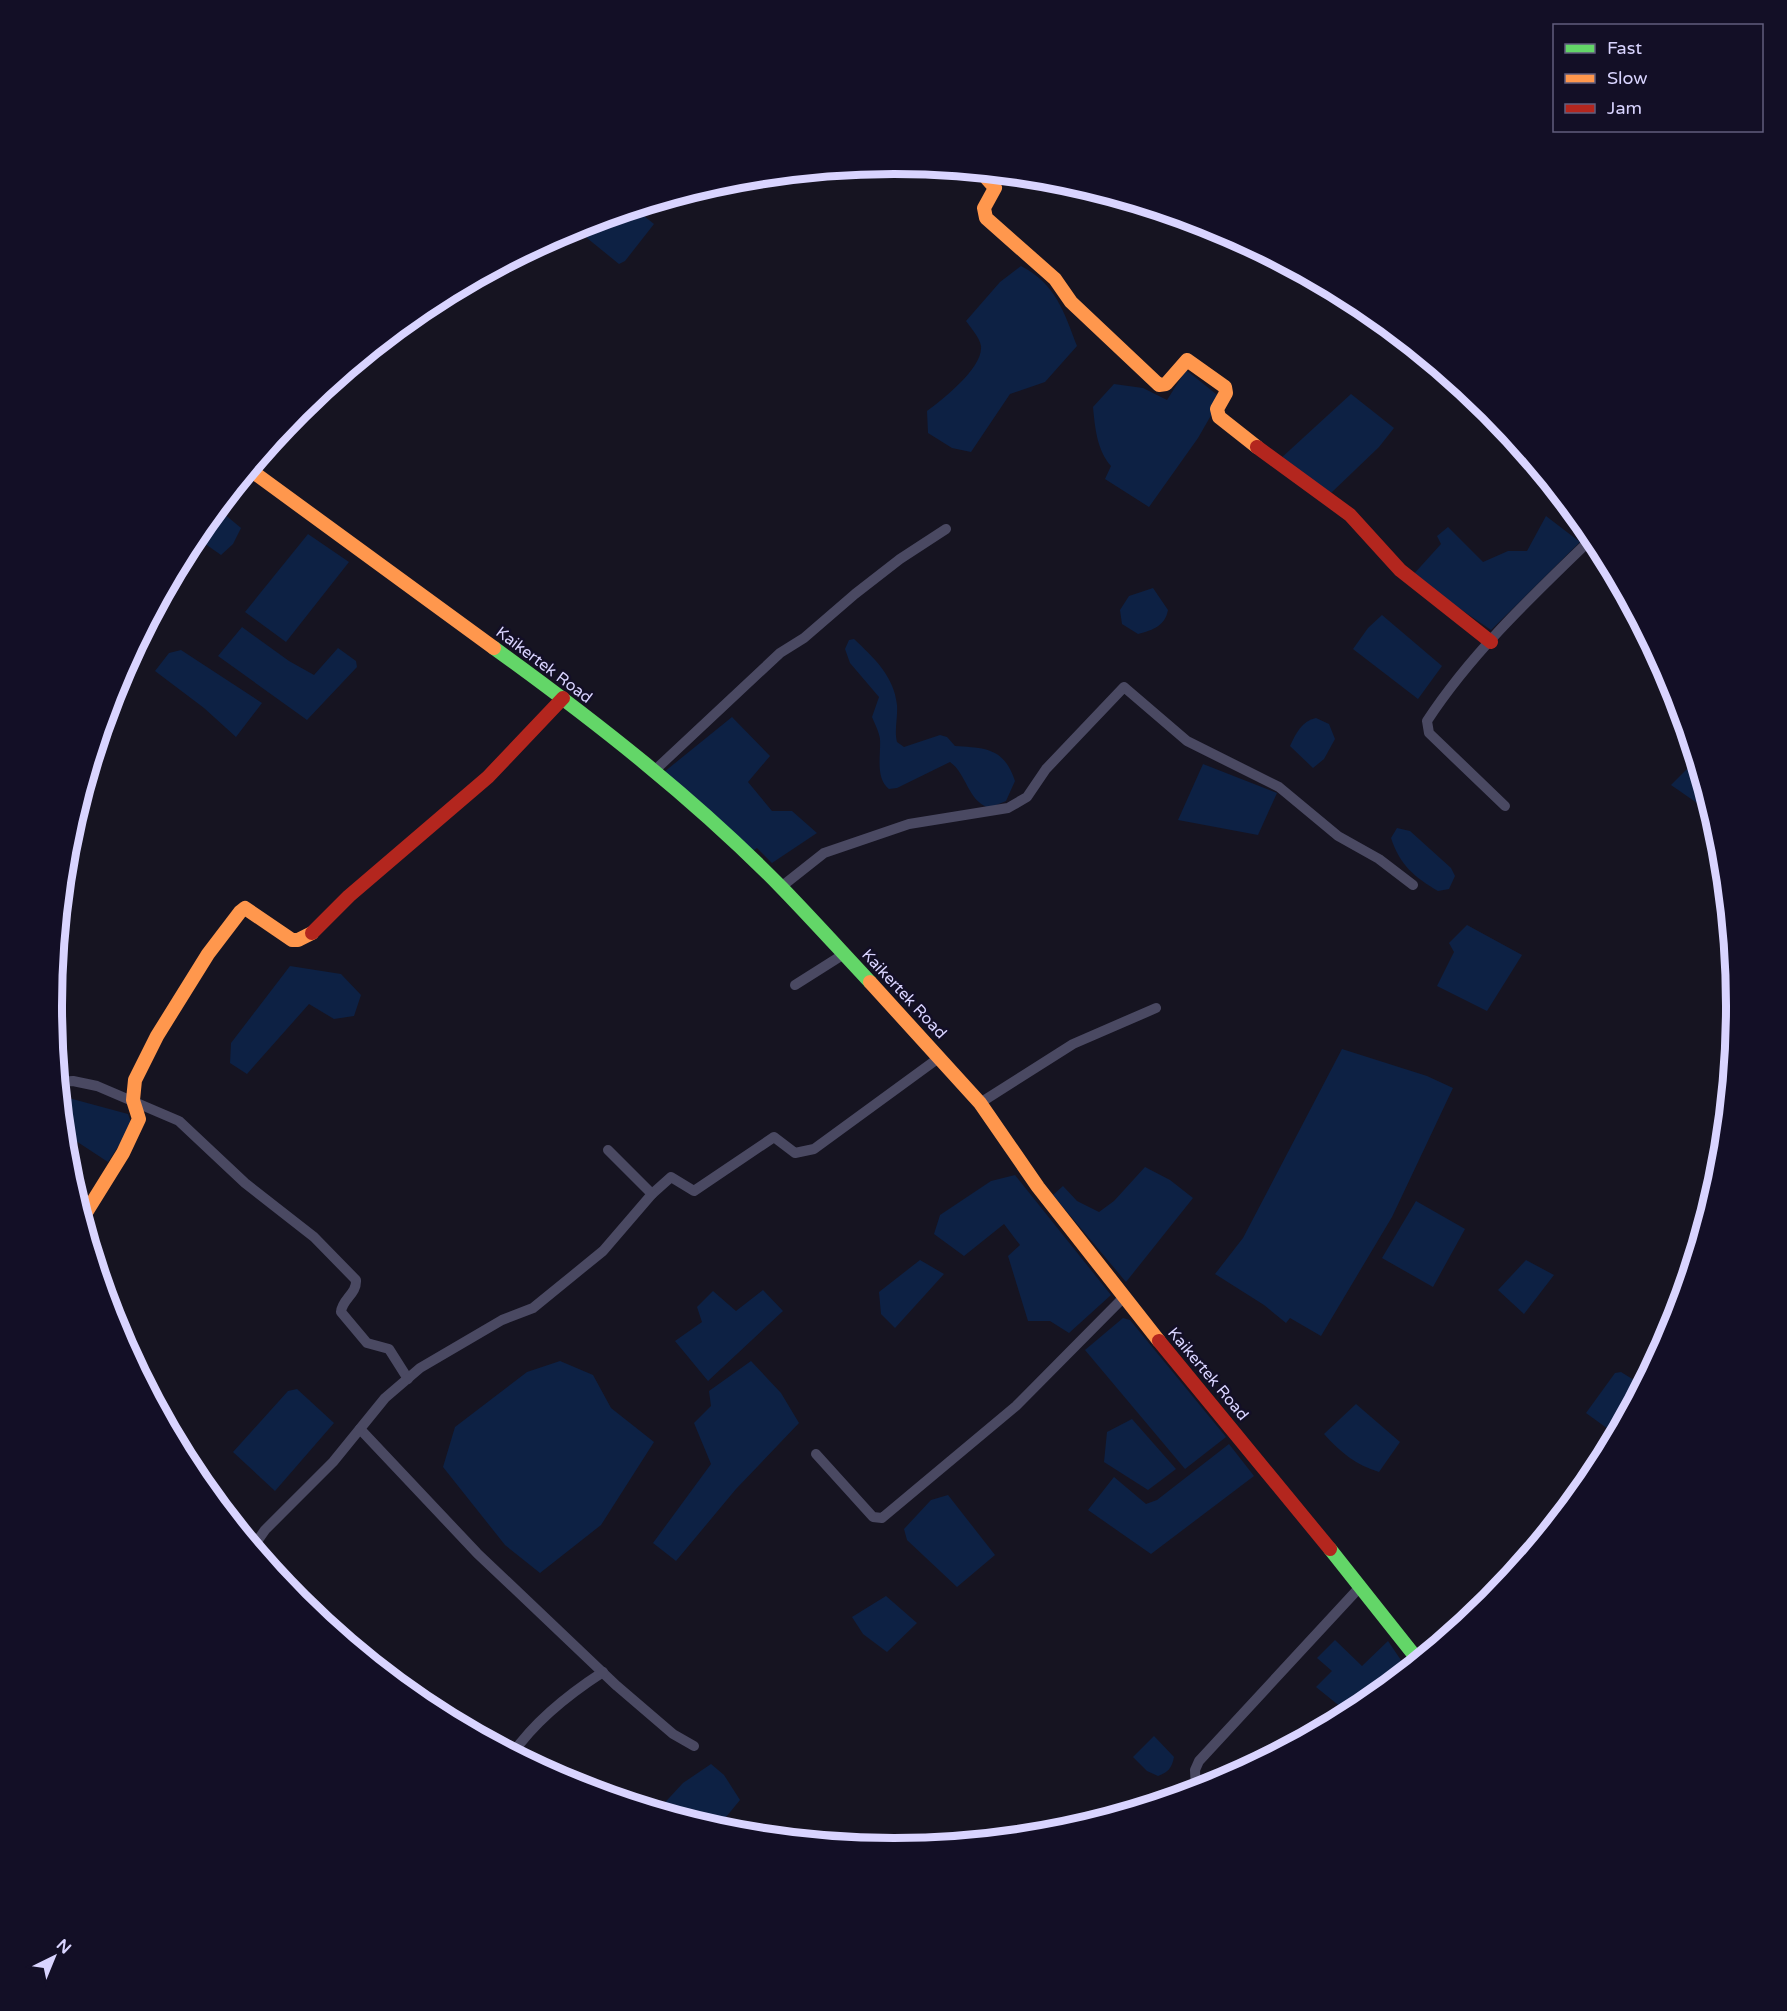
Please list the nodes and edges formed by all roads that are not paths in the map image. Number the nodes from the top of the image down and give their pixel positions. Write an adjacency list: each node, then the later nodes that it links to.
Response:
1 (987, 179): 5 (main road)
2 (255, 473): 6 (main road, Kaikertek Road)
3 (946, 529): 7 (street)
4 (1586, 544): 5 (street)
5 (1491, 642): 8 (street)
6 (563, 698): 7 (main road, Kaikertek Road); 16 (main road)
7 (654, 771): 10 (main road, Kaikertek Road)
8 (1505, 806)
9 (1413, 885): 10 (street)
10 (781, 887): 11 (main road, Kaikertek Road)
11 (844, 954): 12 (street); 14 (main road, Kaikertek Road)
12 (795, 985)
13 (1156, 1008): 17 (street)
14 (940, 1057): 17 (main road, Kaikertek Road); 19 (street)
15 (65, 1082): 16 (street)
16 (133, 1100): 20 (main road); 22 (street)
17 (980, 1103): 21 (main road, Kaikertek Road)
18 (608, 1150): 19 (street)
19 (652, 1194): 22 (street)
20 (87, 1210)
21 (1124, 1297): 24 (street); 26 (main road, Kaikertek Road)
22 (408, 1379): 23 (street)
23 (360, 1429): 25 (street); 28 (street)
24 (816, 1454)
25 (257, 1541)
26 (1359, 1588): 27 (main road, Kaikertek Road); 31 (street)
27 (1414, 1655)
28 (603, 1672): 29 (street); 30 (street)
29 (694, 1746)
30 (517, 1747)
31 (1196, 1780)

